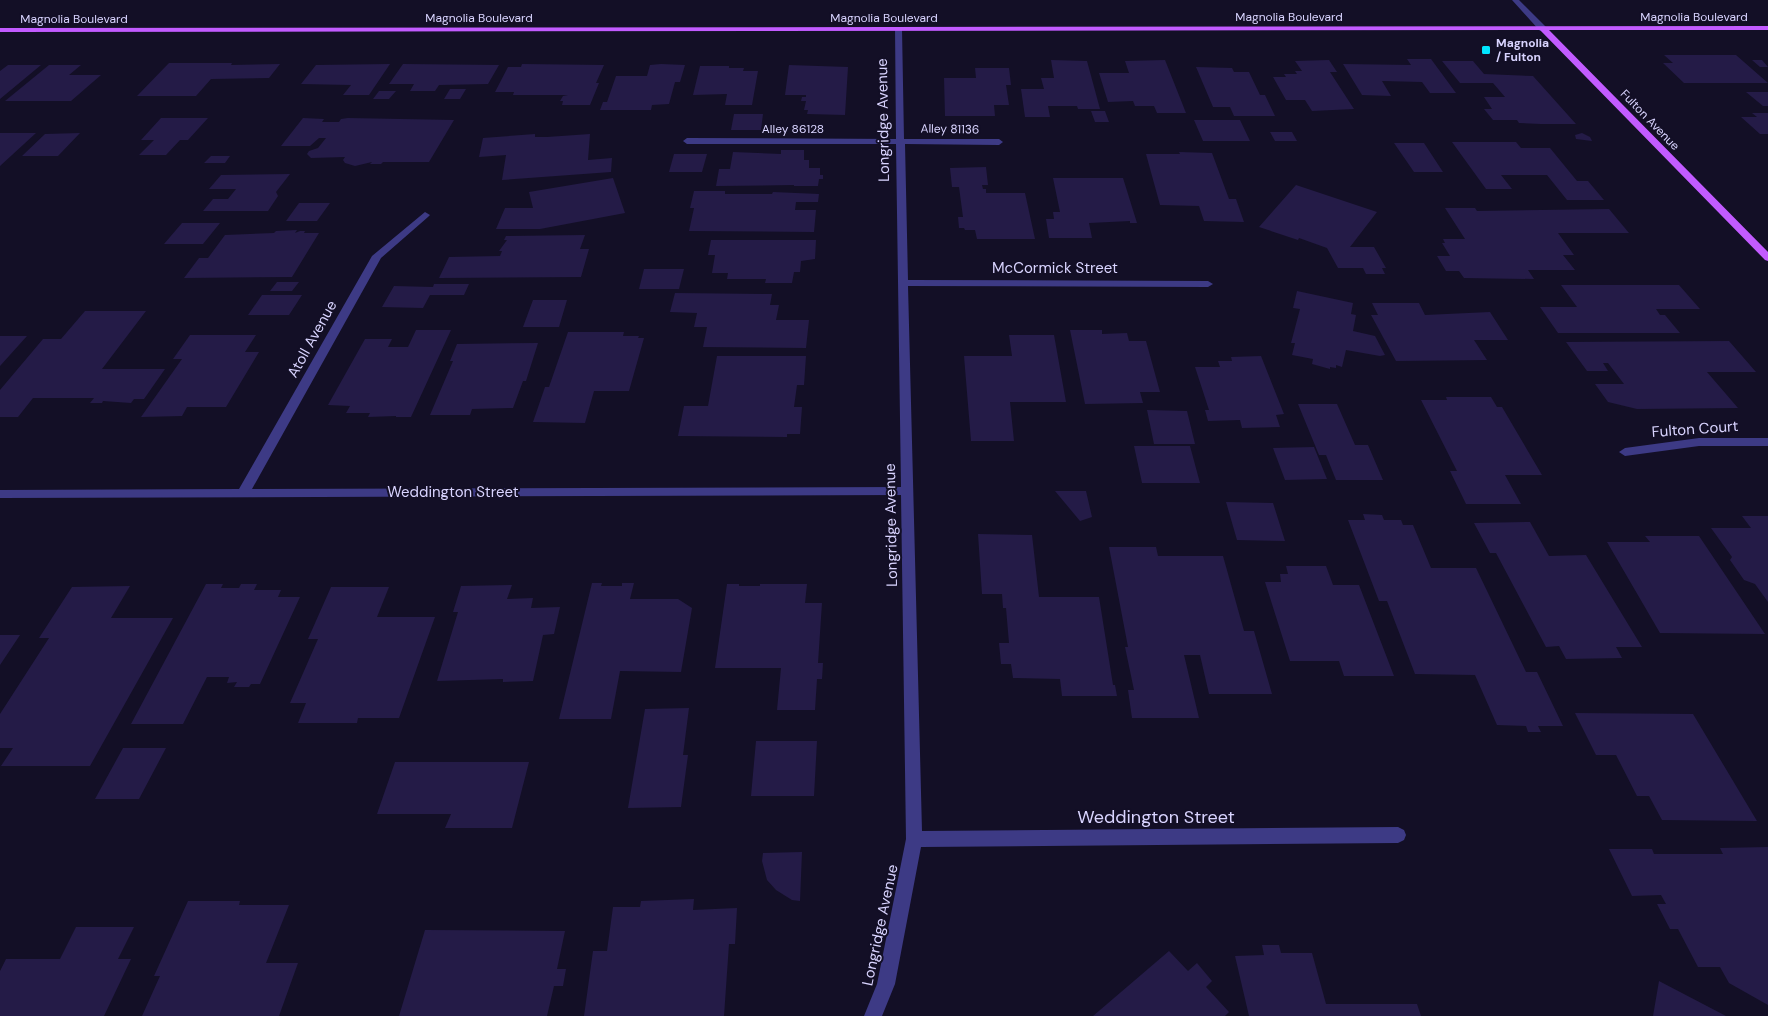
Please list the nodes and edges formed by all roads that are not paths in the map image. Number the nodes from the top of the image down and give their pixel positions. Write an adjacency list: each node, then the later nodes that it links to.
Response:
1 (1515, 0): 4 (street, Fulton Avenue)
2 (1768, 28): 4 (main road, Magnolia Boulevard)
3 (898, 29): 4 (main road, Magnolia Boulevard); 5 (main road, Magnolia Boulevard); 7 (street, Longridge Avenue)
4 (1543, 29): 10 (main road, Fulton Avenue)
5 (0, 30)
6 (687, 141): 7 (street, Alley 86128)
7 (900, 141): 8 (street, Alley 81136); 11 (street, Longridge Avenue)
8 (999, 142)
9 (425, 216): 16 (street, Atoll Avenue)
10 (1768, 258)
11 (902, 283): 12 (street, McCormick Street); 15 (street, Longridge Avenue)
12 (1208, 284)
13 (1768, 442): 14 (street, Fulton Court)
14 (1625, 452)
15 (906, 491): 16 (street, Weddington Street); 19 (street, Longridge Avenue)
16 (243, 493): 17 (street, Weddington Street)
17 (0, 494)
18 (1398, 835): 19 (street, Weddington Street)
19 (914, 839): 20 (street, Longridge Avenue)
20 (873, 1016)

